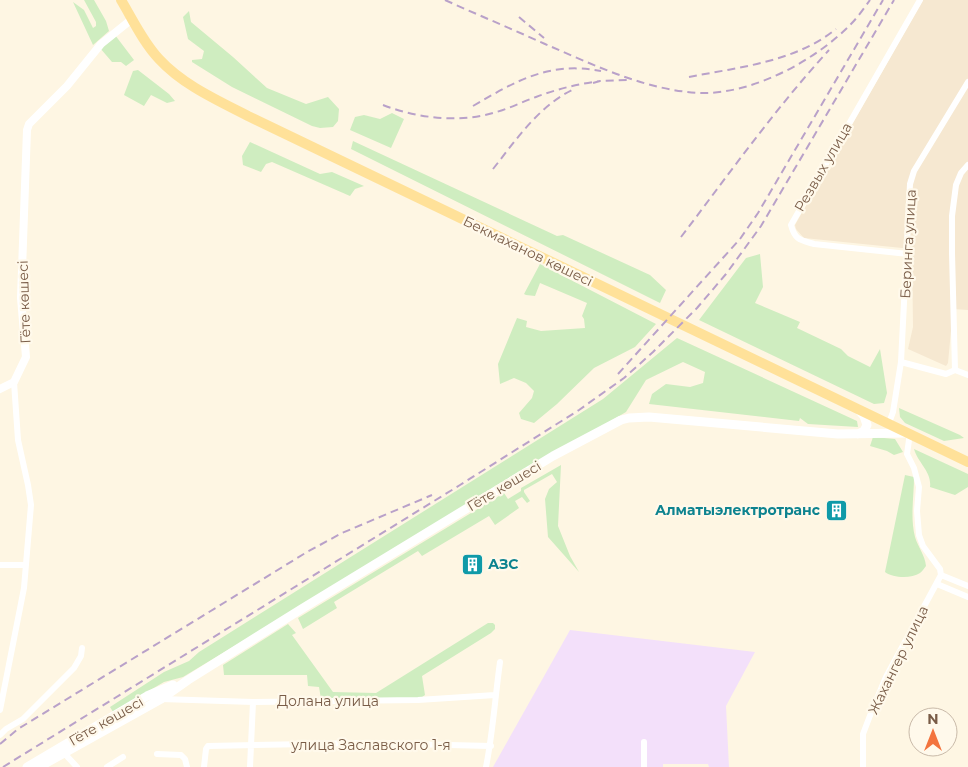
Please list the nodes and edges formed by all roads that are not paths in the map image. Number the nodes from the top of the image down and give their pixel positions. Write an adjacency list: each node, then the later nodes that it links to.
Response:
1 (121, 0): 3 (main road, Бекмаханов көшесі)
2 (920, 0): 6 (street, Резвых улица)
3 (132, 19): 10 (street, Гёте көшесі); 12 (main road, Бекмаханов көшесі)
4 (968, 82): 6 (street, Беринга улица)
5 (968, 165): 8 (street)
6 (908, 254): 7 (street, Беринга улица)
7 (901, 362): 8 (street); 13 (street, Беринга улица)
8 (955, 370): 9 (street)
9 (968, 374)
10 (14, 382): 11 (street); 18 (street, Гёте көшесі)
11 (0, 389)
12 (858, 409): 13 (main road, Бекмаханов көшесі); 15 (main road)
13 (889, 423): 14 (main road, Бекмаханов көшесі)
14 (910, 433): 15 (main road, Гёте көшесі); 16 (main road, Бекмаханов көшесі); 19 (street)
15 (857, 434): 25 (main road, Гёте көшесі)
16 (968, 462)
17 (0, 565): 18 (street)
18 (26, 565): 29 (street, Гёте көшесі)
19 (941, 575): 20 (street, Жахангер улица); 21 (street)
20 (937, 584): 22 (street); 46 (street, Жахангер улица)
21 (968, 586)
22 (968, 597)
23 (82, 648): 30 (street)
24 (500, 662): 26 (street)
25 (188, 680): 27 (main road, Гёте көшесі); 37 (main road, Гёте көшесі)
26 (495, 696): 28 (street, Долана улица); 33 (street)
27 (161, 699): 28 (street, Долана улица); 34 (main road, Гёте көшесі)
28 (253, 702): 32 (street)
29 (0, 710)
30 (0, 734)
31 (644, 742): 45 (street)
32 (251, 746): 33 (street, улица Заславского 1-я); 42 (street, улица Заславского 1-я); 43 (street)
33 (490, 746): 44 (street)
34 (64, 753): 38 (main road, Гёте көшесі); 39 (street)
35 (157, 754): 41 (street)
36 (123, 757): 40 (street)
37 (27, 767)
38 (39, 767)
39 (77, 767)
40 (107, 767)
41 (187, 767)
42 (204, 767)
43 (250, 767)
44 (486, 767)
45 (644, 767)
46 (863, 767)

